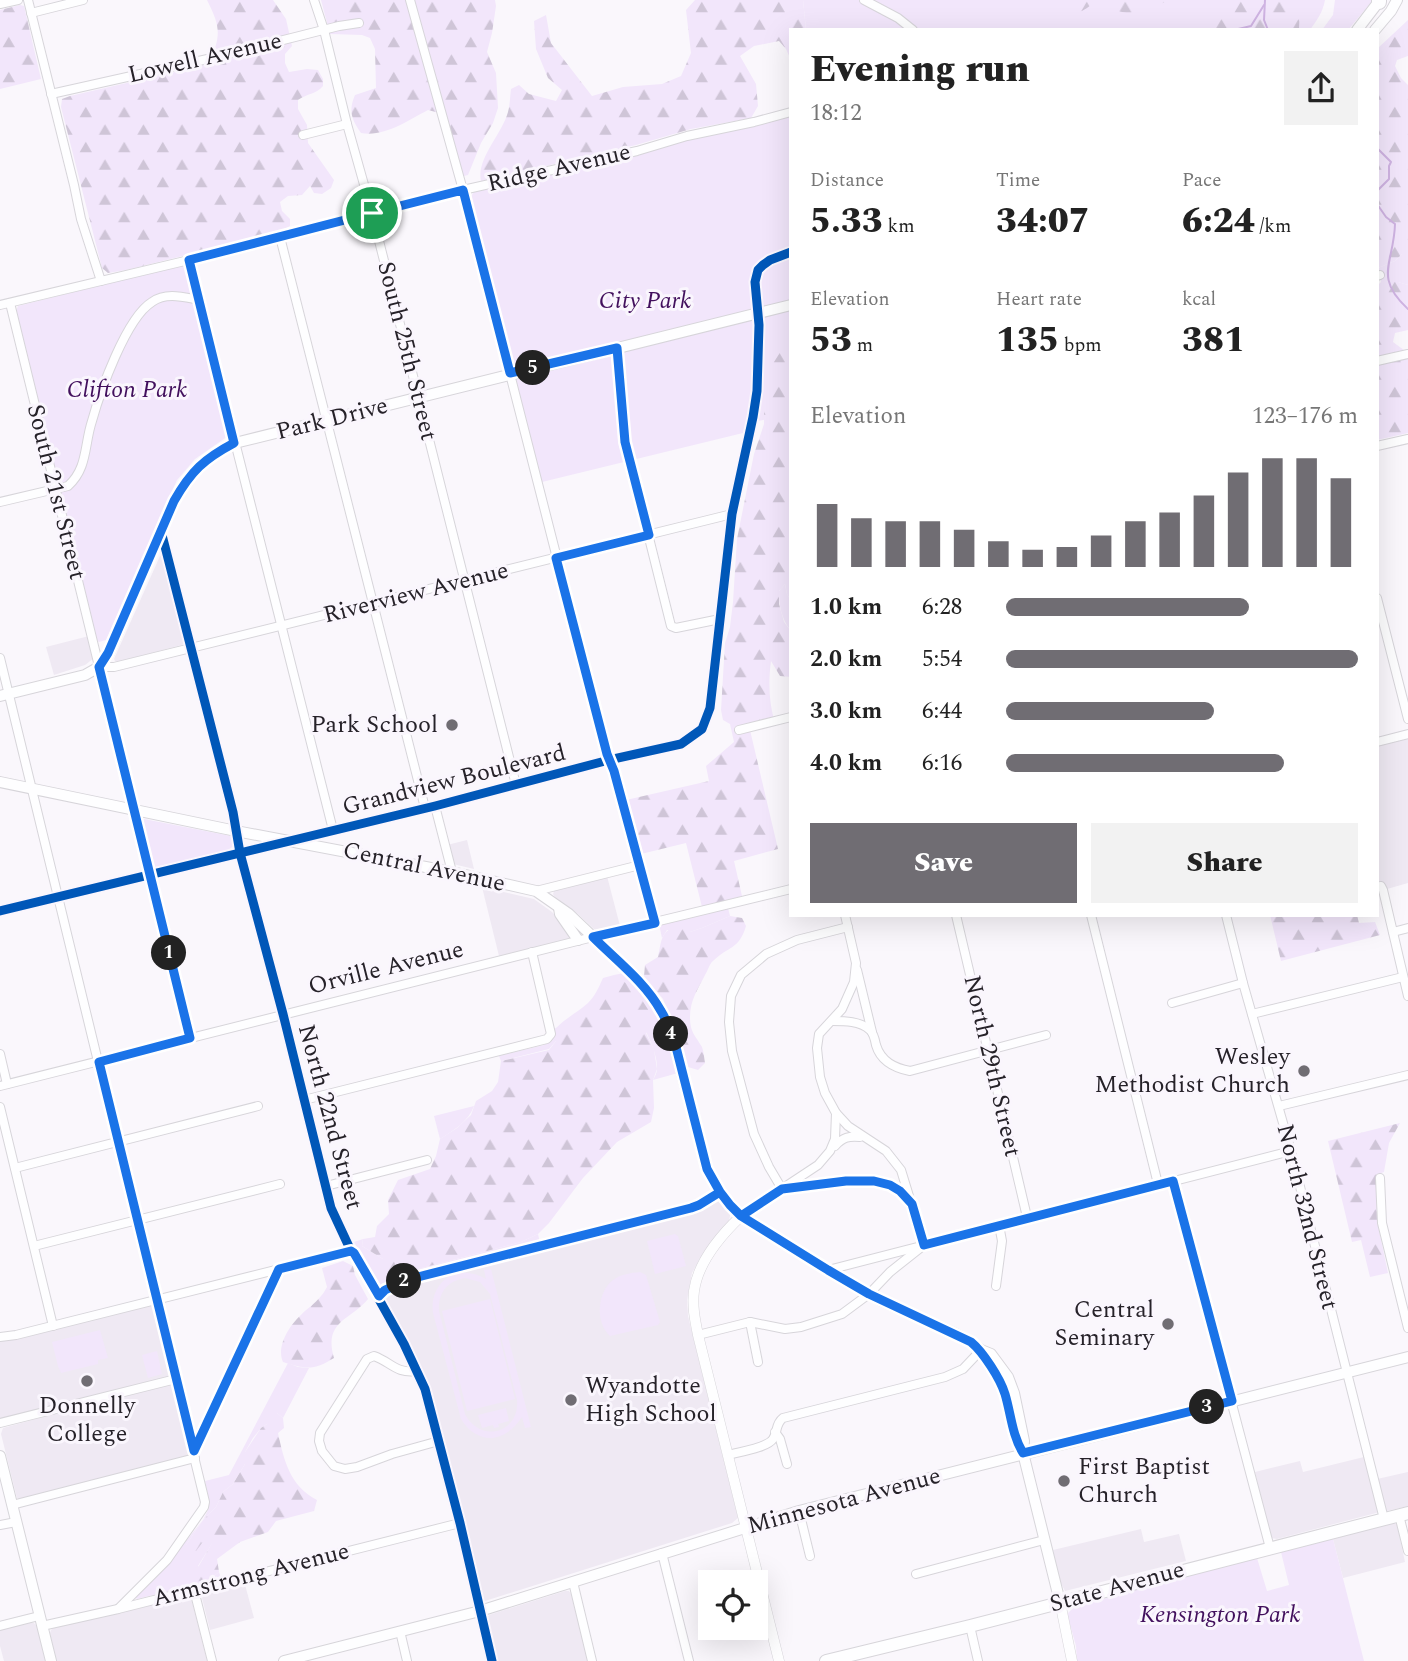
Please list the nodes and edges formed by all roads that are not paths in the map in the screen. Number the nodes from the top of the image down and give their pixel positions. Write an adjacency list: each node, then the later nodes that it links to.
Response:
1 (18, 0): 10 (street)
2 (28, 0): 12 (street)
3 (83, 0): 12 (street)
4 (314, 0): 17 (street, South 25th Street)
5 (410, 0): 22 (street)
6 (864, 0): 14 (street)
7 (1398, 0): 11 (main road)
8 (1379, 1): 15 (main road)
9 (1408, 1): 11 (main road)
10 (0, 4)
11 (1391, 11): 16 (main road)
12 (31, 13): 18 (street)
13 (359, 23): 17 (street, Lowell Avenue)
14 (910, 28)
15 (1359, 28)
16 (1376, 28)
17 (324, 30): 18 (street, Lowell Avenue); 20 (street, South 25th Street)
18 (51, 94): 27 (street)
19 (789, 113): 22 (street, Ridge Avenue)
20 (347, 124): 21 (street); 23 (street, South 25th Street)
21 (303, 135)
22 (463, 190): 23 (street, Ridge Avenue); 36 (street)
23 (372, 213): 24 (street, Ridge Avenue); 37 (street, South 25th Street)
24 (280, 237): 26 (street, Ridge Avenue); 38 (street)
25 (789, 252): 32 (street, Grandview Boulevard)
26 (189, 260): 27 (street, Ridge Avenue); 28 (street)
27 (101, 281): 29 (street, Ridge Avenue)
28 (199, 300): 40 (street); 42 (street)
29 (10, 303): 30 (street, Ridge Avenue); 42 (street, South 21st Street)
30 (0, 305)
31 (789, 305): 32 (main road, Park Drive)
32 (758, 312): 33 (main road, Park Drive); 44 (street, Grandview Boulevard)
33 (617, 348): 36 (main road, Park Drive); 46 (street)
34 (1408, 354): 35 (street)
35 (1379, 361)
36 (510, 373): 37 (main road, Park Drive); 47 (street)
37 (419, 397): 38 (main road, Park Drive); 48 (street, South 25th Street)
38 (327, 420): 40 (main road, Park Drive); 49 (street)
39 (1408, 439): 41 (street)
40 (234, 443): 45 (main road, Park Drive); 52 (street)
41 (1379, 446)
42 (55, 489): 43 (street); 55 (street, South 21st Street)
43 (0, 502)
44 (732, 514): 46 (street, Riverview Avenue); 51 (street, Grandview Boulevard)
45 (161, 531): 53 (street, North 22nd Street); 55 (main road, Park Drive)
46 (649, 535): 47 (street, Riverview Avenue); 51 (street)
47 (556, 558): 48 (street, Riverview Avenue); 62 (street)
48 (465, 580): 49 (street, Riverview Avenue); 64 (street, South 25th Street)
49 (374, 603): 52 (street, Riverview Avenue); 67 (street)
50 (1379, 606): 58 (street)
51 (720, 619): 62 (street, Grandview Boulevard)
52 (281, 626): 53 (street, Riverview Avenue); 69 (street)
53 (191, 648): 55 (street, Riverview Avenue); 70 (street, North 22nd Street)
54 (0, 658): 56 (street)
55 (99, 667): 56 (main road); 68 (street, South 21st Street)
56 (4, 695): 65 (street)
57 (789, 718): 59 (street)
58 (1408, 719)
59 (739, 730)
60 (1408, 734): 61 (street)
61 (1379, 741)
62 (609, 760): 64 (street, Grandview Boulevard); 73 (street)
63 (0, 782): 65 (main road, Central Avenue)
64 (516, 785): 66 (street, Grandview Boulevard)
65 (32, 789): 68 (main road, Central Avenue); 79 (street)
66 (435, 806): 67 (street, Grandview Boulevard); 74 (street)
67 (425, 808): 69 (street, Grandview Boulevard)
68 (134, 810): 70 (main road, Central Avenue); 75 (street, South 21st Street)
69 (334, 830): 71 (street, Grandview Boulevard)
70 (236, 831): 71 (main road, Central Avenue); 72 (street, North 22nd Street)
71 (292, 841): 72 (street, Grandview Boulevard); 74 (main road, Central Avenue)
72 (240, 853): 75 (street, Grandview Boulevard); 98 (street, North 22nd Street)
73 (640, 865): 78 (street, Central Avenue); 86 (street)
74 (452, 872): 78 (main road, Central Avenue)
75 (150, 874): 79 (street, Grandview Boulevard); 103 (street, South 21st Street)
76 (1379, 887): 89 (street)
77 (789, 890): 86 (street, Orville Avenue)
78 (536, 891): 80 (main road)
79 (59, 897): 81 (street, Grandview Boulevard); 106 (street)
80 (558, 906): 90 (main road); 91 (main road)
81 (0, 911)
82 (846, 917): 87 (street)
83 (956, 917): 104 (street, North 29th Street)
84 (1091, 917): 124 (street)
85 (1226, 917): 95 (street, North 32nd Street)
86 (655, 923): 90 (street, Orville Avenue)
87 (848, 927): 93 (street); 127 (street)
88 (1408, 928): 89 (street)
89 (1393, 932): 94 (street)
90 (593, 937): 91 (street, Orville Avenue); 128 (main road)
91 (578, 940): 92 (street, Orville Avenue)
92 (532, 952): 98 (street, Orville Avenue); 109 (street)
93 (856, 963): 100 (street); 101 (street)
94 (1403, 977): 96 (street); 99 (street)
95 (1243, 983): 97 (street); 99 (street, North 32nd Street)
96 (1408, 996)
97 (1172, 1003)
98 (283, 1014): 103 (street, Orville Avenue); 109 (street, North 22nd Street)
99 (1252, 1014): 111 (street, North 32nd Street)
100 (832, 1021): 101 (street); 113 (street)
101 (872, 1032): 104 (street)
102 (1046, 1035): 104 (street)
103 (190, 1038): 106 (street, Orville Avenue)
104 (988, 1050): 131 (street, North 29th Street)
105 (0, 1054): 108 (street)
106 (99, 1062): 108 (street, Orville Avenue); 115 (street)
107 (1408, 1074): 111 (street)
108 (4, 1085)
109 (304, 1100): 126 (street, North 22nd Street)
110 (258, 1106): 115 (street)
111 (1279, 1106): 117 (street, North 32nd Street)
112 (0, 1107): 119 (street)
113 (836, 1113): 114 (street); 116 (street)
114 (862, 1137): 116 (street); 120 (street)
115 (119, 1142): 119 (street); 132 (street)
116 (830, 1151): 127 (street)
117 (1291, 1151): 122 (street); 152 (street, North 32nd Street)
118 (427, 1160): 126 (street)
119 (15, 1168): 135 (street)
120 (901, 1170): 125 (street); 129 (street)
121 (1380, 1178): 145 (street)
122 (1173, 1181): 124 (street); 154 (street)
123 (280, 1184): 132 (street)
124 (1158, 1184): 131 (street)
125 (890, 1185): 127 (street); 129 (street)
126 (326, 1186): 136 (street, North 22nd Street)
127 (782, 1189): 130 (street)
128 (720, 1192): 130 (main road); 141 (street)
129 (912, 1204): 134 (street)
130 (741, 1216): 138 (main road); 146 (street)
131 (1027, 1217): 133 (street)
132 (138, 1220): 135 (street); 142 (street)
133 (999, 1225): 134 (street); 139 (street)
134 (924, 1245): 138 (street); 140 (street)
135 (34, 1246): 144 (street)
136 (351, 1251): 137 (street); 141 (street, North 22nd Street)
137 (279, 1269): 142 (street); 159 (street)
138 (828, 1270): 140 (main road)
139 (996, 1286)
140 (869, 1294): 143 (street); 148 (main road)
141 (379, 1296): 151 (street, North 22nd Street)
142 (156, 1300): 144 (street); 153 (street)
143 (750, 1322): 146 (street); 150 (street)
144 (53, 1326): 147 (street)
145 (1408, 1328)
146 (698, 1335): 160 (street)
147 (0, 1337)
148 (981, 1350): 156 (street); 158 (main road)
149 (1408, 1357): 152 (main road, Minnesota Avenue)
150 (758, 1362)
151 (417, 1371): 157 (street, North 22nd Street); 157 (street)
152 (1346, 1373): 154 (main road, Minnesota Avenue); 166 (street, North 32nd Street)
153 (176, 1379): 155 (street); 159 (street)
154 (1232, 1401): 158 (main road, Minnesota Avenue); 172 (street)
155 (0, 1423)
156 (775, 1432): 160 (street); 162 (street)
157 (439, 1441): 168 (street, North 22nd Street)
158 (1023, 1453): 164 (main road, Minnesota Avenue); 171 (main road)
159 (194, 1454): 163 (street); 180 (street)
160 (727, 1455): 170 (street)
161 (0, 1456): 163 (main road)
162 (787, 1464)
163 (12, 1505): 167 (main road)
164 (799, 1511): 170 (main road, Minnesota Avenue); 175 (street)
165 (1404, 1514): 166 (main road, State Avenue); 173 (street)
166 (1384, 1519): 172 (main road, State Avenue)
167 (16, 1522): 169 (street); 182 (main road)
168 (460, 1523): 178 (street, Armstrong Avenue); 181 (street, North 22nd Street)
169 (0, 1525)
170 (747, 1527): 174 (main road, Minnesota Avenue); 194 (street)
171 (1044, 1540): 176 (street); 179 (main road)
172 (1270, 1548): 179 (main road, State Avenue)
173 (1408, 1551)
174 (662, 1553): 177 (main road, Minnesota Avenue); 193 (street)
175 (810, 1556)
176 (916, 1574)
177 (573, 1582): 181 (main road, Minnesota Avenue); 192 (street)
178 (194, 1590): 180 (street, Armstrong Avenue); 188 (street)
179 (1060, 1602): 184 (main road, State Avenue); 196 (street)
180 (118, 1609): 182 (street, Armstrong Avenue)
181 (480, 1611): 185 (main road, Minnesota Avenue); 191 (street, North 22nd Street)
182 (41, 1621): 183 (street, Armstrong Avenue); 187 (main road)
183 (0, 1626)
184 (970, 1626): 186 (main road, State Avenue); 195 (street)
185 (400, 1631): 189 (main road, Minnesota Avenue); 190 (street)
186 (831, 1660)
187 (51, 1661)
188 (212, 1661)
189 (284, 1661)
190 (407, 1661)
191 (492, 1661)
192 (592, 1661)
193 (690, 1661)
194 (779, 1661)
195 (978, 1661)
196 (1072, 1661)

